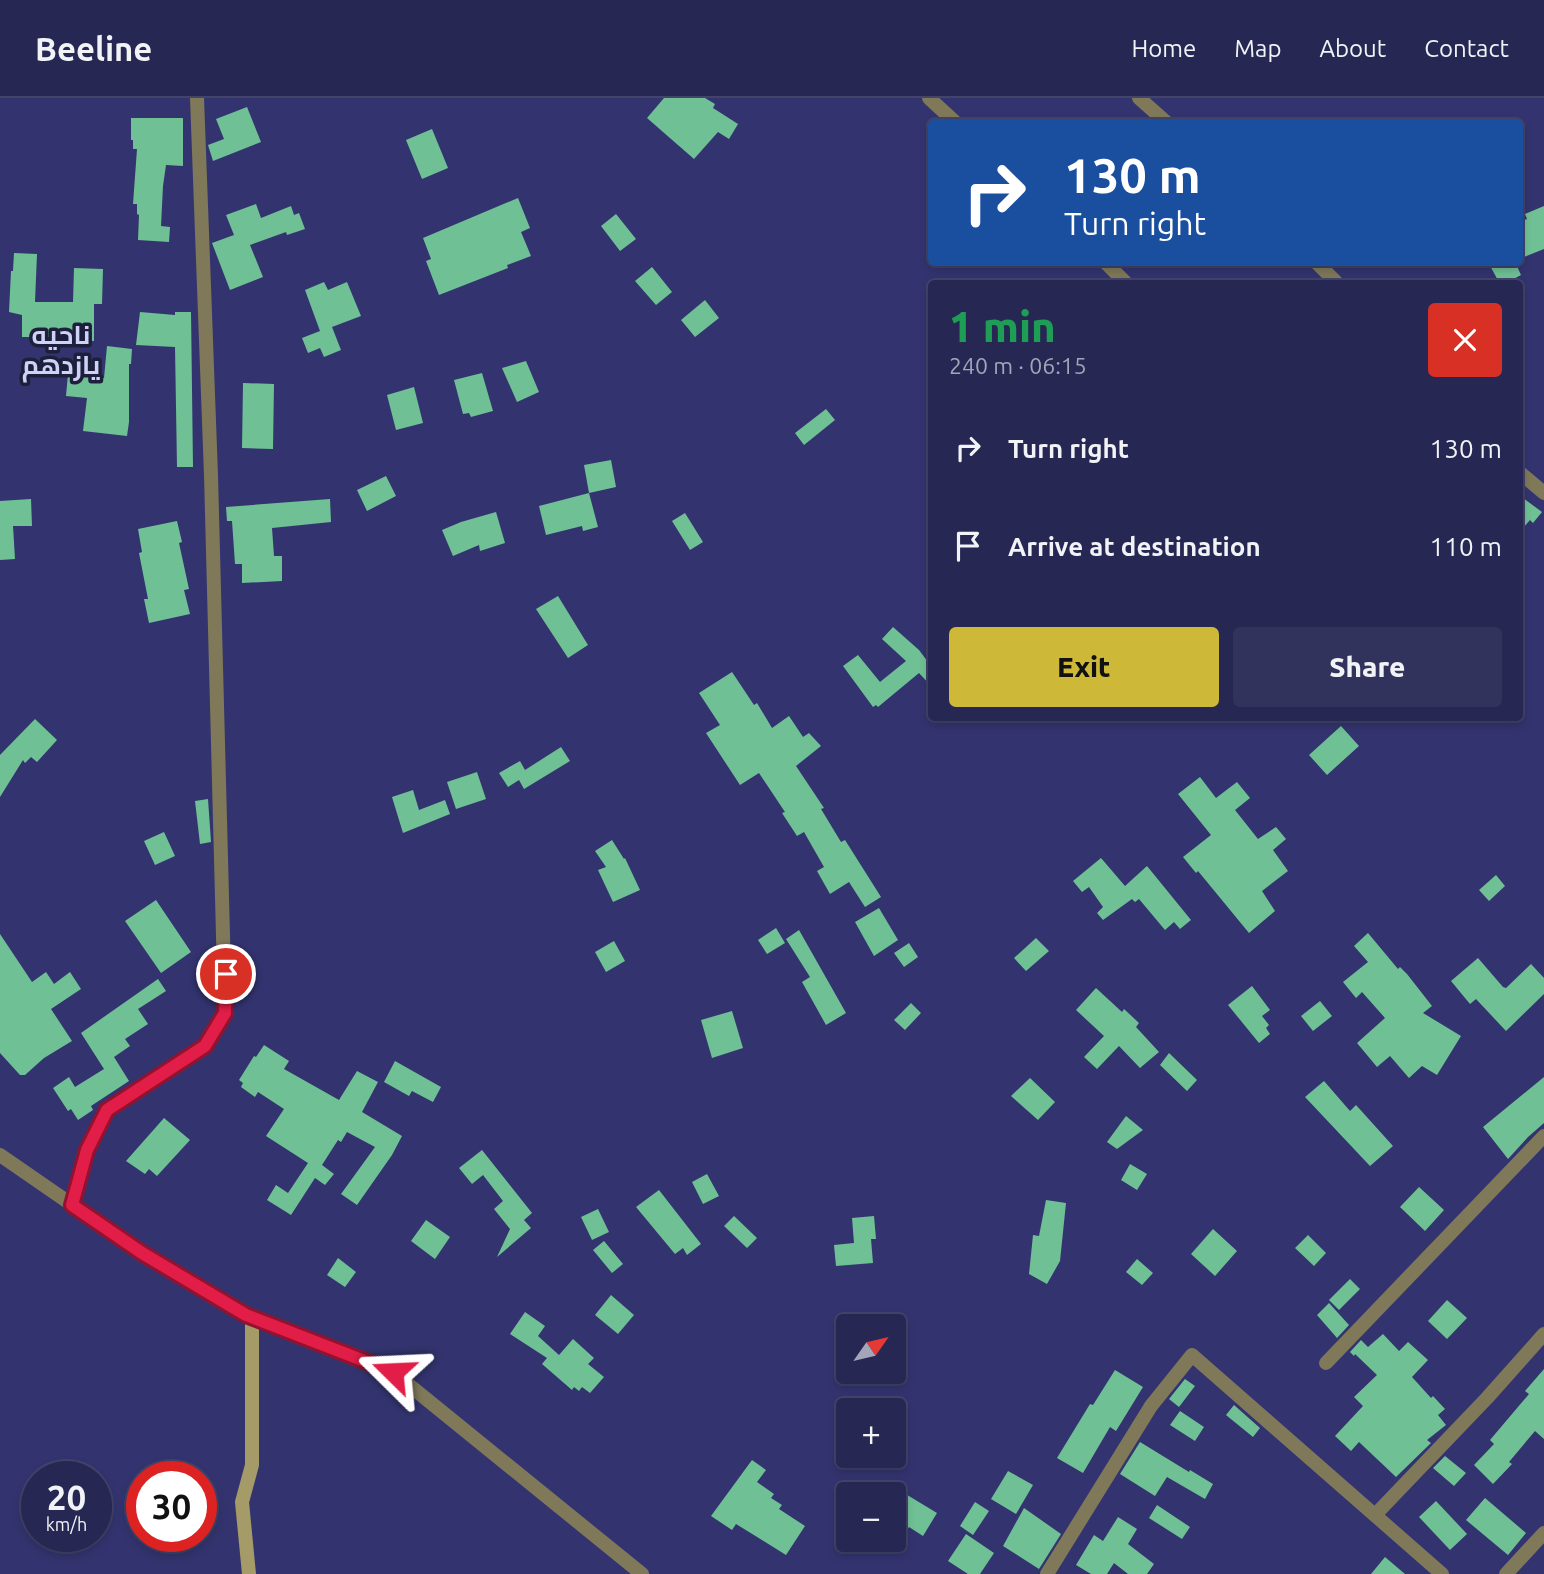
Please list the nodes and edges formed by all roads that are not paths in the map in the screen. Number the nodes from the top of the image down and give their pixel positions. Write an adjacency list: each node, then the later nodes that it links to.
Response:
1 (197, 98): 14 (street)
2 (929, 98): 4 (street)
3 (1139, 98): 5 (street)
4 (952, 119)
5 (1163, 119)
6 (1109, 266): 8 (street)
7 (1320, 266): 9 (street)
8 (1123, 280)
9 (1334, 280)
10 (1523, 475): 11 (street)
11 (1544, 493)
12 (1544, 1136): 17 (street)
13 (0, 1155): 14 (street)
14 (72, 1205): 15 (street)
15 (252, 1317): 20 (street); 21 (street)
16 (1544, 1334): 18 (street)
17 (1326, 1363)
18 (1375, 1516): 22 (street); 23 (street)
19 (1544, 1534): 24 (street)
20 (248, 1574)
21 (642, 1574)
22 (1047, 1574)
23 (1442, 1574)
24 (1506, 1574)

